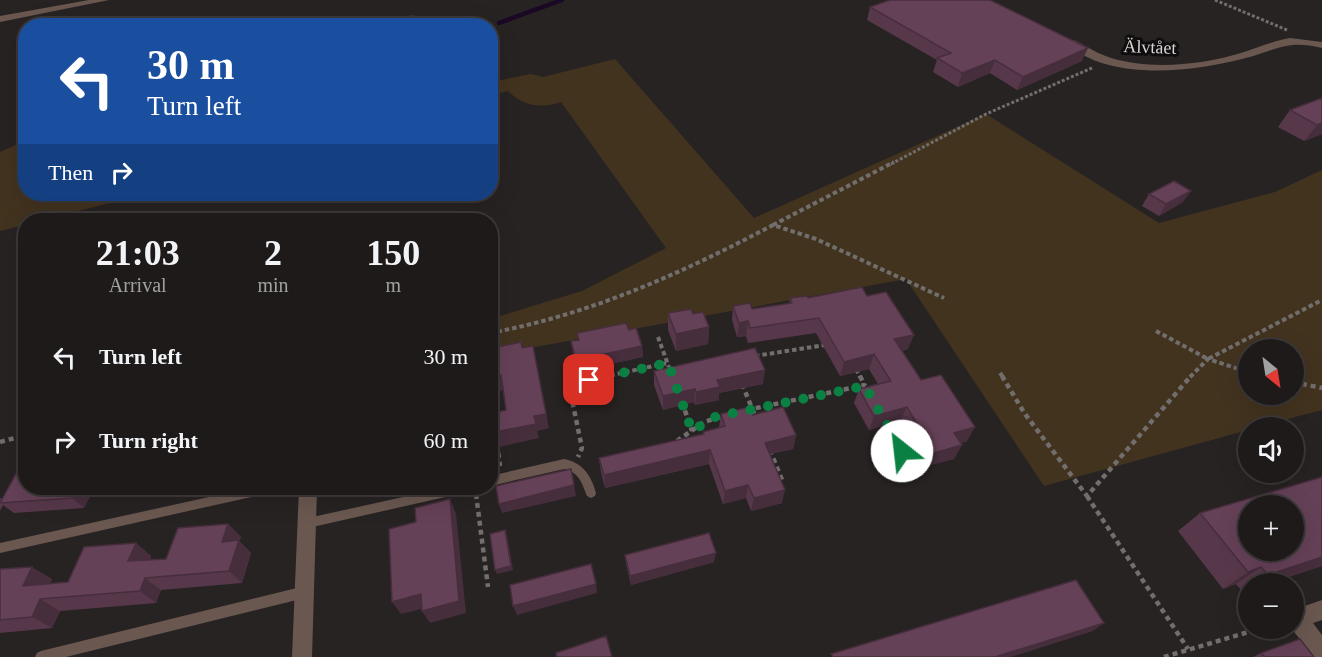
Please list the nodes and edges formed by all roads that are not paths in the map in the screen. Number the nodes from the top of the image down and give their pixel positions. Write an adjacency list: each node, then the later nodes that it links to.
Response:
1 (104, 0): 2 (street)
2 (0, 19)
3 (1060, 38): 4 (street, Älvtået)
4 (1322, 45)
5 (498, 479): 6 (lane)
6 (591, 494)
7 (238, 495): 11 (lane)
8 (308, 495): 10 (street)
9 (432, 495): 10 (lane)
10 (308, 523): 12 (street)
11 (0, 548)
12 (305, 592): 15 (lane); 16 (street)
13 (1322, 610): 14 (street)
14 (1322, 651)
15 (41, 657)
16 (302, 657)

